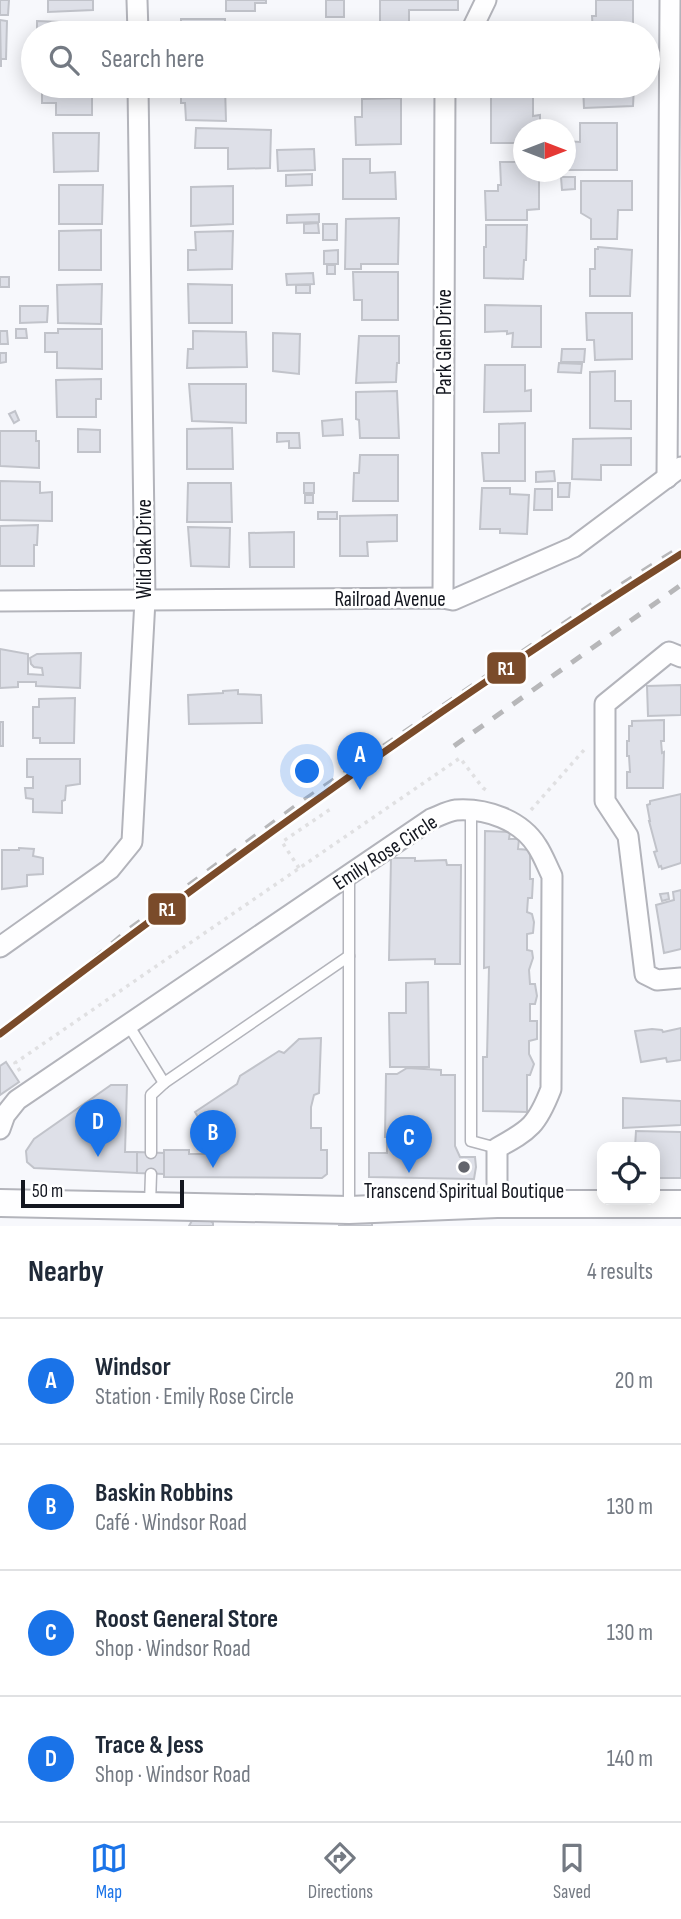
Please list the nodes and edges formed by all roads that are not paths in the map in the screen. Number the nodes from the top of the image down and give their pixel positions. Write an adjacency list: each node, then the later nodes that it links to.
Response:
1 (137, 0): 4 (street)
2 (486, 0): 5 (street)
3 (670, 0): 8 (street)
4 (138, 21)
5 (476, 21)
6 (138, 98): 10 (street, Wild Oak Drive)
7 (445, 98): 9 (street, Park Glen Drive)
8 (674, 473): 9 (street, Railroad Avenue)
9 (443, 598): 10 (street, Railroad Avenue)
10 (145, 600): 11 (street, Railroad Avenue); 15 (street, Wild Oak Drive)
11 (0, 601)
12 (681, 657): 17 (street)
13 (471, 811): 14 (street, Emily Rose Circle); 21 (lane); 21 (street, Emily Rose Circle)
14 (349, 875): 16 (lane); 18 (street, Emily Rose Circle)
15 (0, 947)
16 (349, 956): 19 (lane); 26 (lane)
17 (681, 978)
18 (129, 1026): 19 (lane); 20 (street, Emily Rose Circle)
19 (164, 1083): 22 (lane)
20 (0, 1129)
21 (497, 1148): 25 (street)
22 (151, 1153)
23 (151, 1174): 28 (lane)
24 (0, 1203): 28 (main road)
25 (497, 1205): 26 (main road); 27 (main road)
26 (349, 1210): 28 (main road)
27 (667, 1211)
28 (150, 1215)

